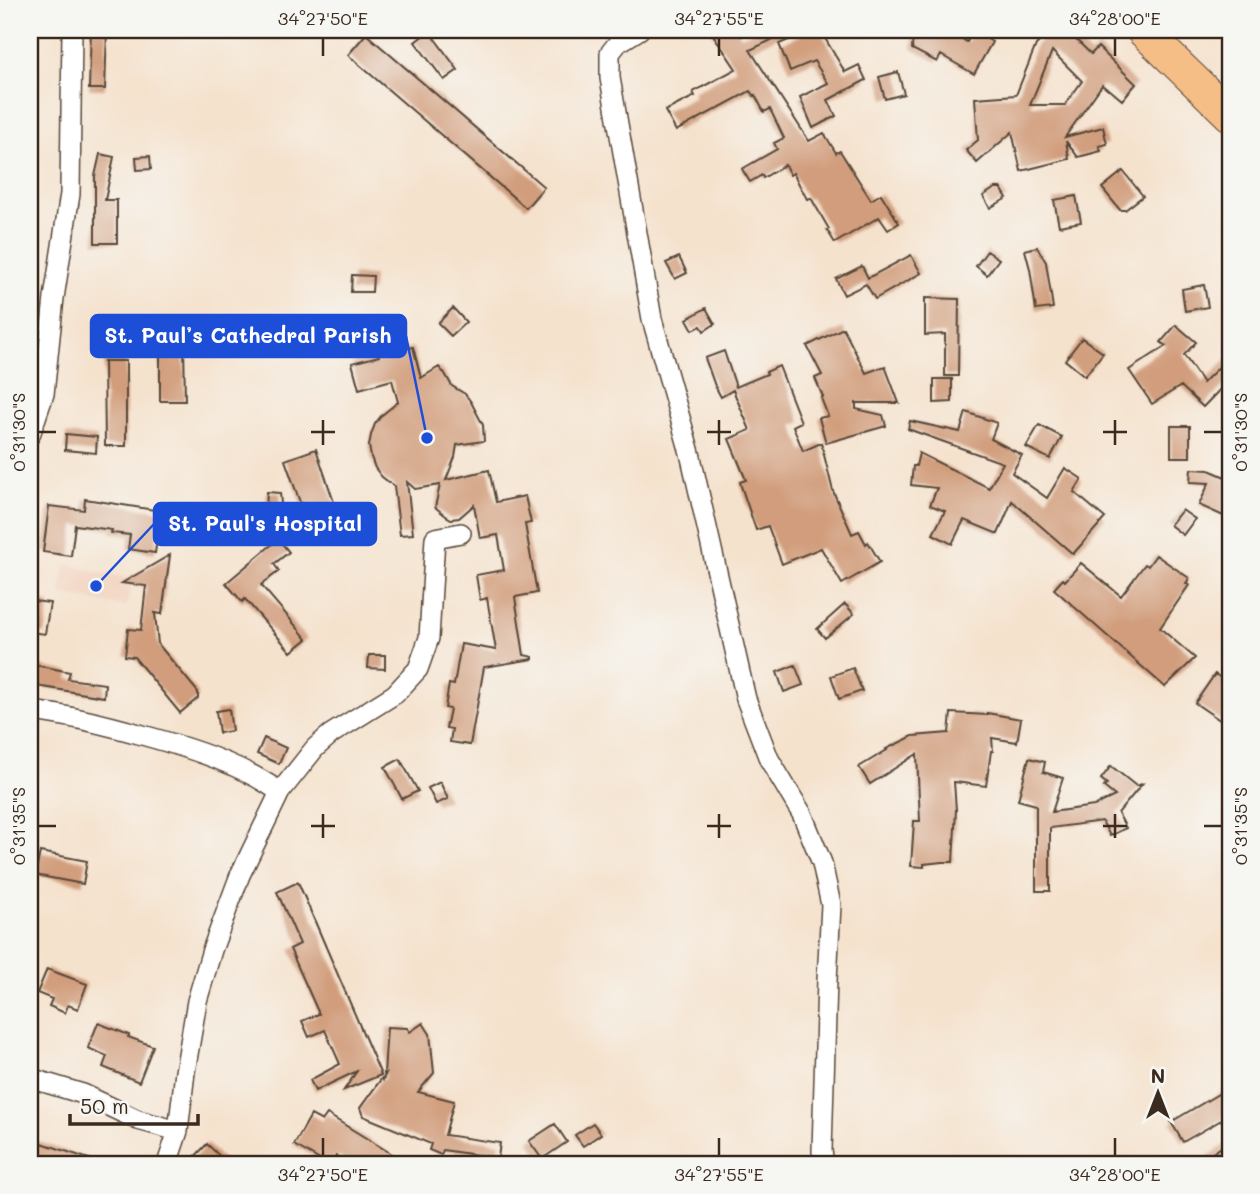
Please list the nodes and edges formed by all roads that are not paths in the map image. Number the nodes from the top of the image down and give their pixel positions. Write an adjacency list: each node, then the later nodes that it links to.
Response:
1 (72, 30): 5 (street)
2 (639, 30): 12 (street)
3 (1142, 30): 4 (highway)
4 (1230, 115)
5 (30, 435)
6 (461, 533): 8 (street)
7 (30, 711): 8 (street)
8 (280, 792): 10 (street)
9 (30, 1078): 10 (street)
10 (178, 1131): 11 (street)
11 (167, 1164)
12 (824, 1164)

